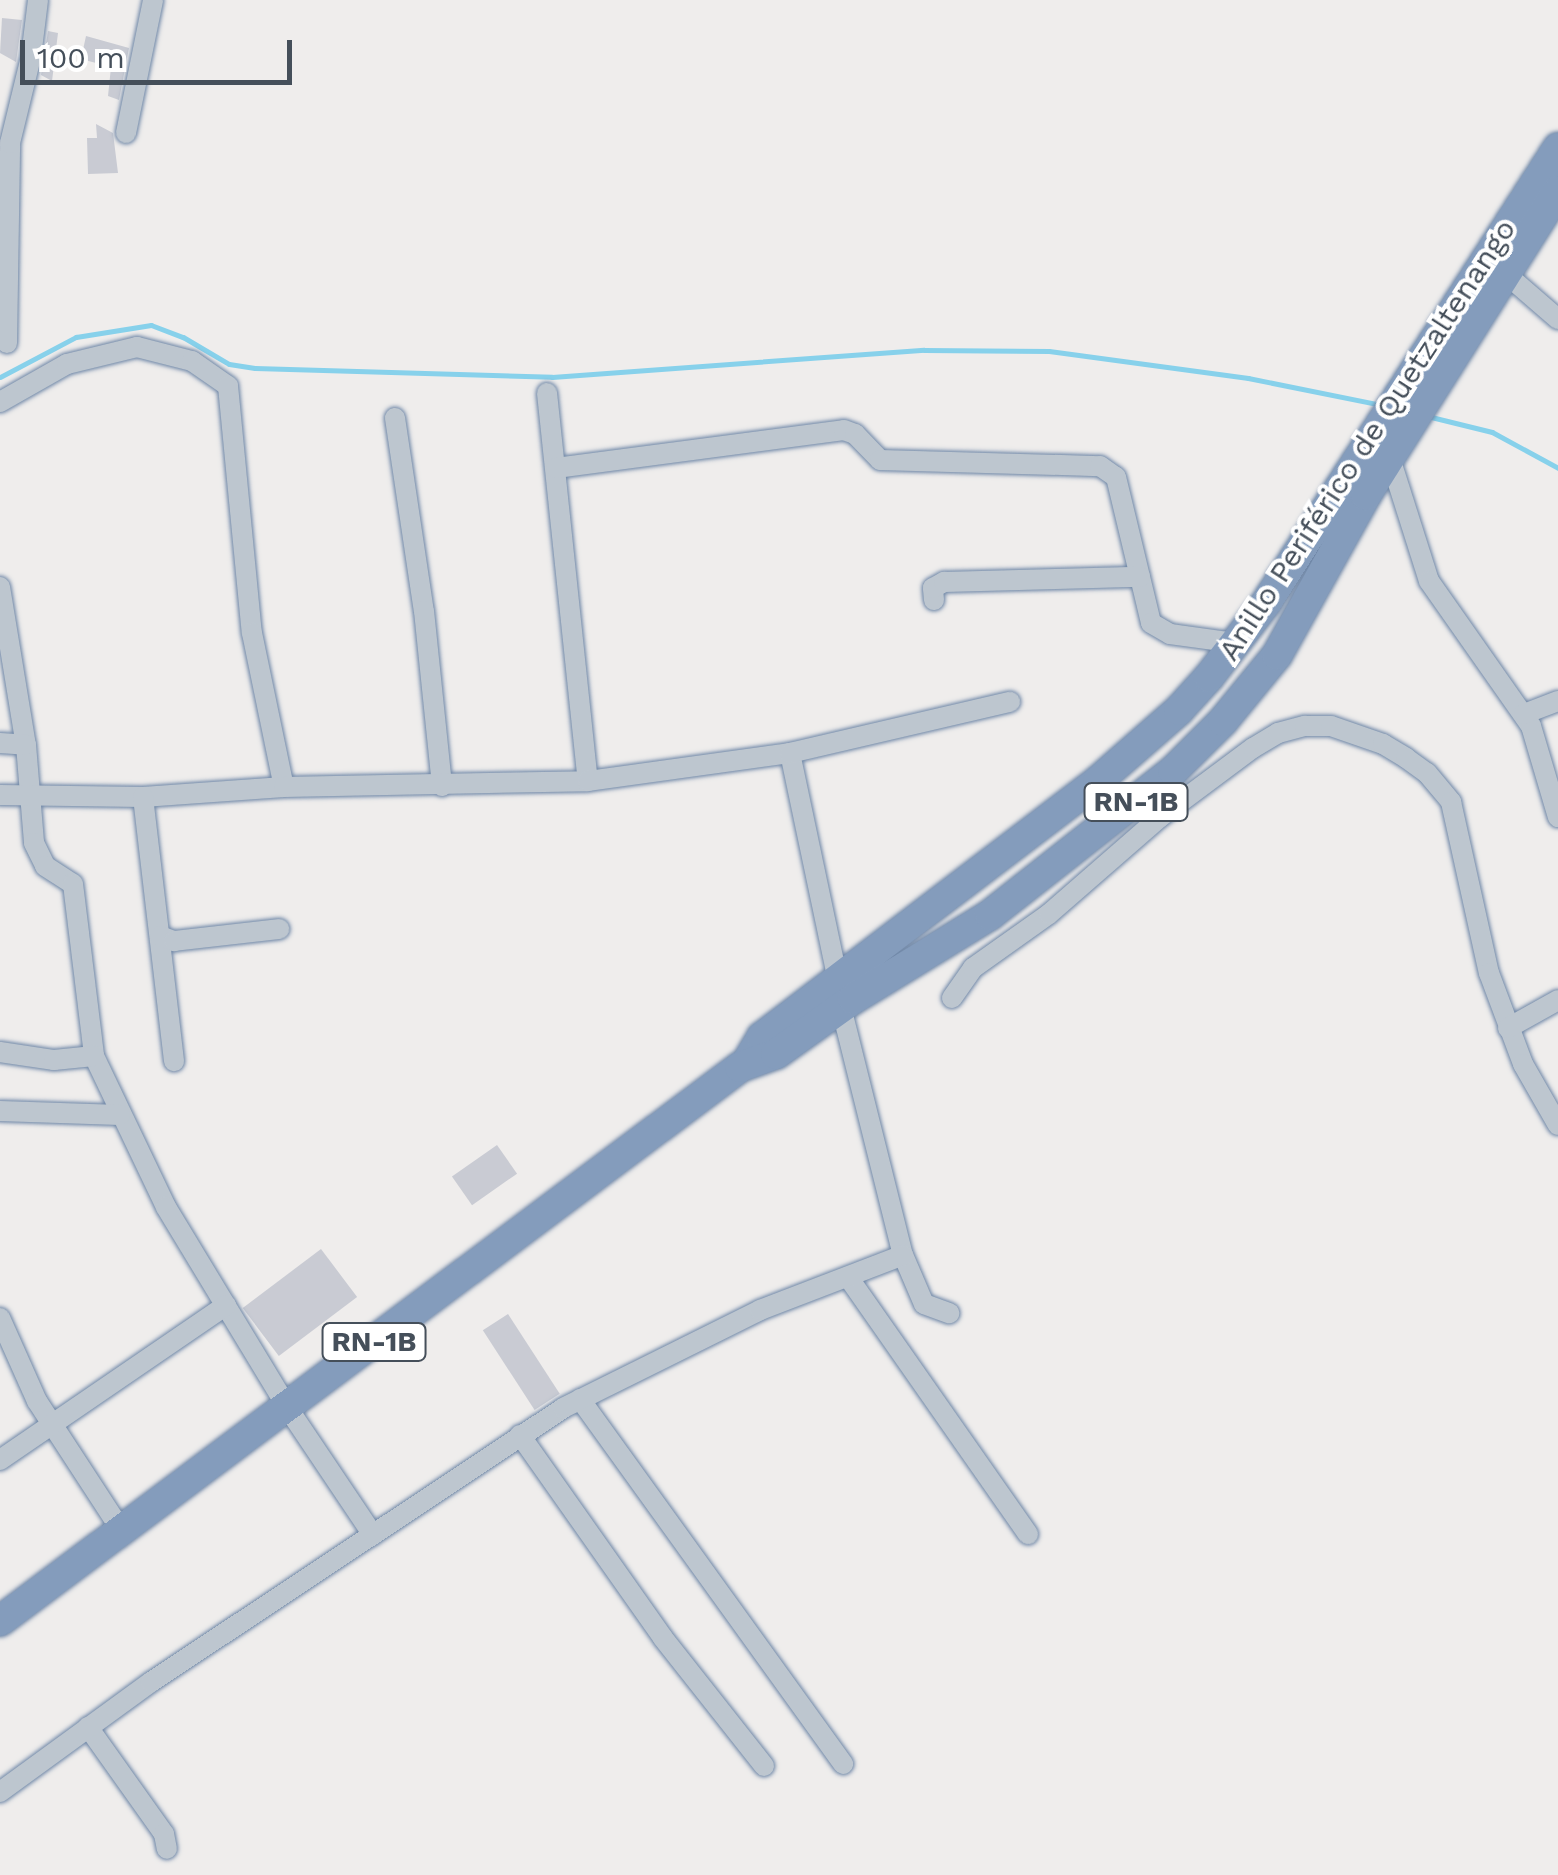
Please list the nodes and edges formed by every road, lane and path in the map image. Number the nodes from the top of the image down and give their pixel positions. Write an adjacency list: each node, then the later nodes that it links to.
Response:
1 (38, 0): 6 (street)
2 (153, 0): 3 (street)
3 (126, 133)
4 (1558, 148): 12 (highway, Anillo Periférico de Quetzaltenango / RN-1B)
5 (1558, 191): 7 (highway, Anillo Periférico de Quetzaltenango / RN-1B)
6 (4, 215): 9 (street)
7 (1506, 274): 8 (street); 12 (highway, Anillo Periférico de Quetzaltenango / RN-1B)
8 (1558, 319)
9 (7, 343)
10 (547, 392): 15 (street)
11 (0, 402): 28 (street)
12 (1404, 412): 14 (highway, Anillo Periférico de Quetzaltenango / RN-1B); 19 (highway, Anillo Periférico de Quetzaltenango / RN-1B)
13 (396, 418): 27 (street)
14 (1390, 458): 22 (street); 35 (highway, Anillo Periférico de Quetzaltenango / RN-1B)
15 (556, 468): 16 (street); 26 (street)
16 (1140, 577): 18 (street); 19 (street)
17 (0, 587): 24 (street)
18 (934, 600)
19 (1236, 643): 37 (highway, Anillo Periférico de Quetzaltenango / RN-1B)
20 (1558, 701): 22 (street)
21 (1010, 702): 25 (street)
22 (1524, 714): 32 (street)
23 (0, 743): 24 (street)
24 (26, 744): 31 (street)
25 (790, 753): 26 (street); 37 (street)
26 (588, 781): 27 (street)
27 (442, 786): 28 (street)
28 (284, 787): 30 (street)
29 (0, 794): 31 (street)
30 (143, 796): 31 (street); 34 (street)
31 (31, 797): 42 (street)
32 (1558, 817)
33 (279, 929): 34 (street)
34 (160, 936): 43 (street)
35 (943, 944): 36 (street); 37 (highway, Anillo Periférico de Quetzaltenango / RN-1B)
36 (972, 968): 38 (street); 40 (street)
37 (839, 993): 47 (street); 53 (highway, Anillo Periférico de Quetzaltenango / RN-1B)
38 (952, 998)
39 (1558, 1000): 40 (street)
40 (1508, 1028): 46 (street)
41 (0, 1052): 42 (street)
42 (94, 1056): 45 (street)
43 (174, 1061)
44 (0, 1111): 45 (street)
45 (120, 1115): 49 (street)
46 (1558, 1125)
47 (903, 1256): 48 (street); 50 (street)
48 (848, 1277): 52 (street); 58 (street)
49 (226, 1305): 53 (street); 54 (street)
50 (950, 1313)
51 (0, 1318): 54 (street)
52 (580, 1399): 55 (street); 62 (street)
53 (287, 1407): 57 (highway, Anillo Periférico de Quetzaltenango / RN-1B); 59 (street)
54 (51, 1425): 56 (street); 57 (street)
55 (520, 1435): 59 (street); 63 (street)
56 (0, 1460)
57 (121, 1530): 60 (highway, Anillo Periférico de Quetzaltenango / RN-1B)
58 (1028, 1534)
59 (373, 1535): 61 (street)
60 (0, 1621)
61 (88, 1727): 64 (street); 65 (street)
62 (843, 1764)
63 (764, 1766)
64 (0, 1792)
65 (168, 1850)

